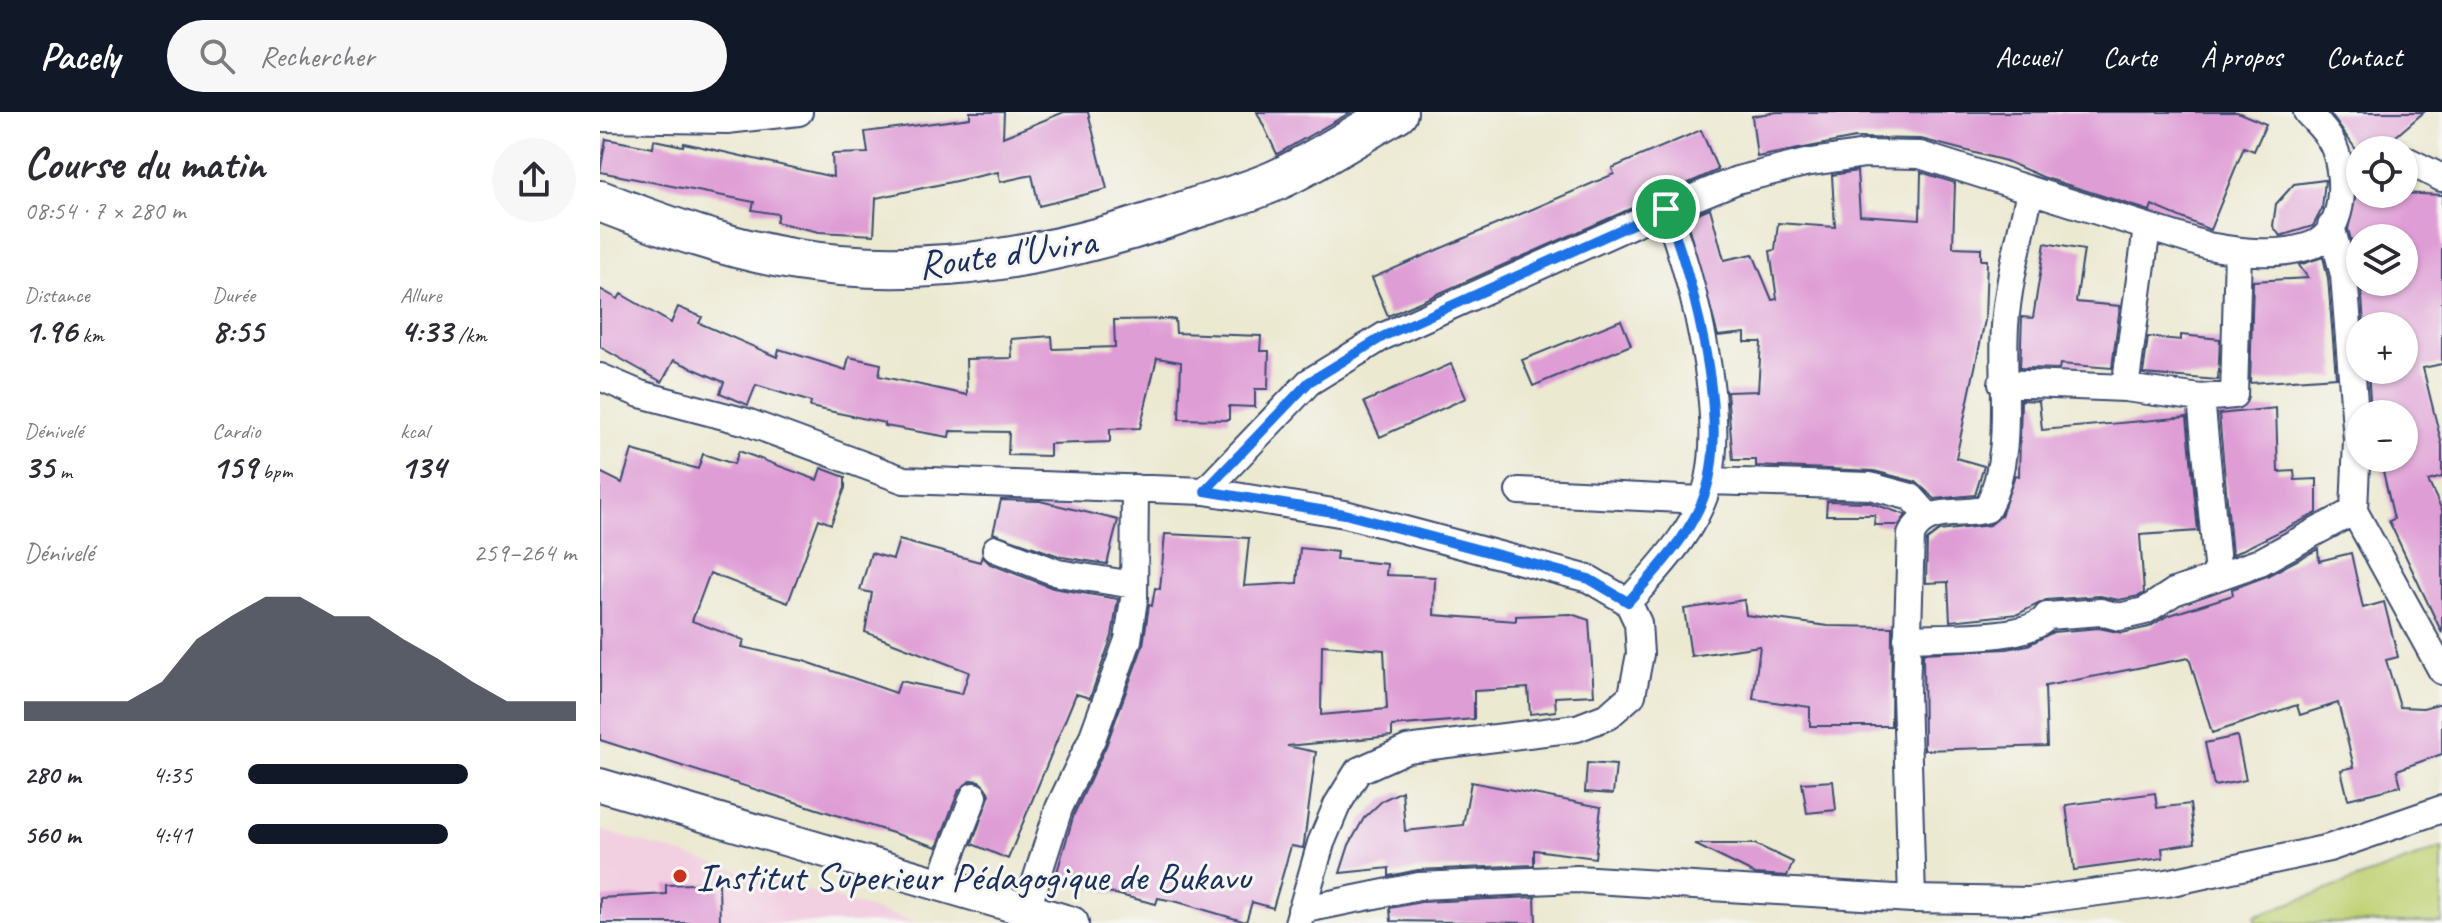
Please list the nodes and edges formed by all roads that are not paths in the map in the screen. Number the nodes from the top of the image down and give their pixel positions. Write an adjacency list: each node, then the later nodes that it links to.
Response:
1 (799, 112): 4 (street)
2 (1397, 112): 8 (main road, Route d'Uvira)
3 (2307, 112): 10 (street)
4 (600, 118)
5 (2418, 166): 6 (street)
6 (2442, 178)
7 (2030, 191): 9 (street); 11 (street); 14 (street)
8 (600, 201)
9 (1666, 209): 18 (street); 20 (street)
10 (2331, 226): 12 (street); 21 (street)
11 (2147, 228): 12 (street); 15 (street)
12 (2238, 251): 16 (street)
13 (600, 377): 17 (street)
14 (2002, 383): 15 (street); 22 (street)
15 (2125, 388): 16 (street)
16 (2201, 398): 24 (street)
17 (1135, 488): 18 (street); 25 (street)
18 (1205, 491): 26 (street)
19 (1519, 491): 20 (street)
20 (1705, 491): 22 (street); 26 (street)
21 (2354, 511): 24 (street); 28 (street)
22 (1928, 516): 27 (street)
23 (996, 549): 25 (street)
24 (2218, 575): 27 (street)
25 (1134, 585): 34 (street)
26 (1628, 602): 35 (street)
27 (1907, 638): 33 (street)
28 (2442, 671)
29 (600, 785): 32 (street)
30 (974, 796): 32 (street)
31 (2442, 809): 33 (street)
32 (940, 883): 34 (street)
33 (1930, 907): 35 (street)
34 (1027, 909): 36 (street)
35 (1299, 917)
36 (1072, 923)

